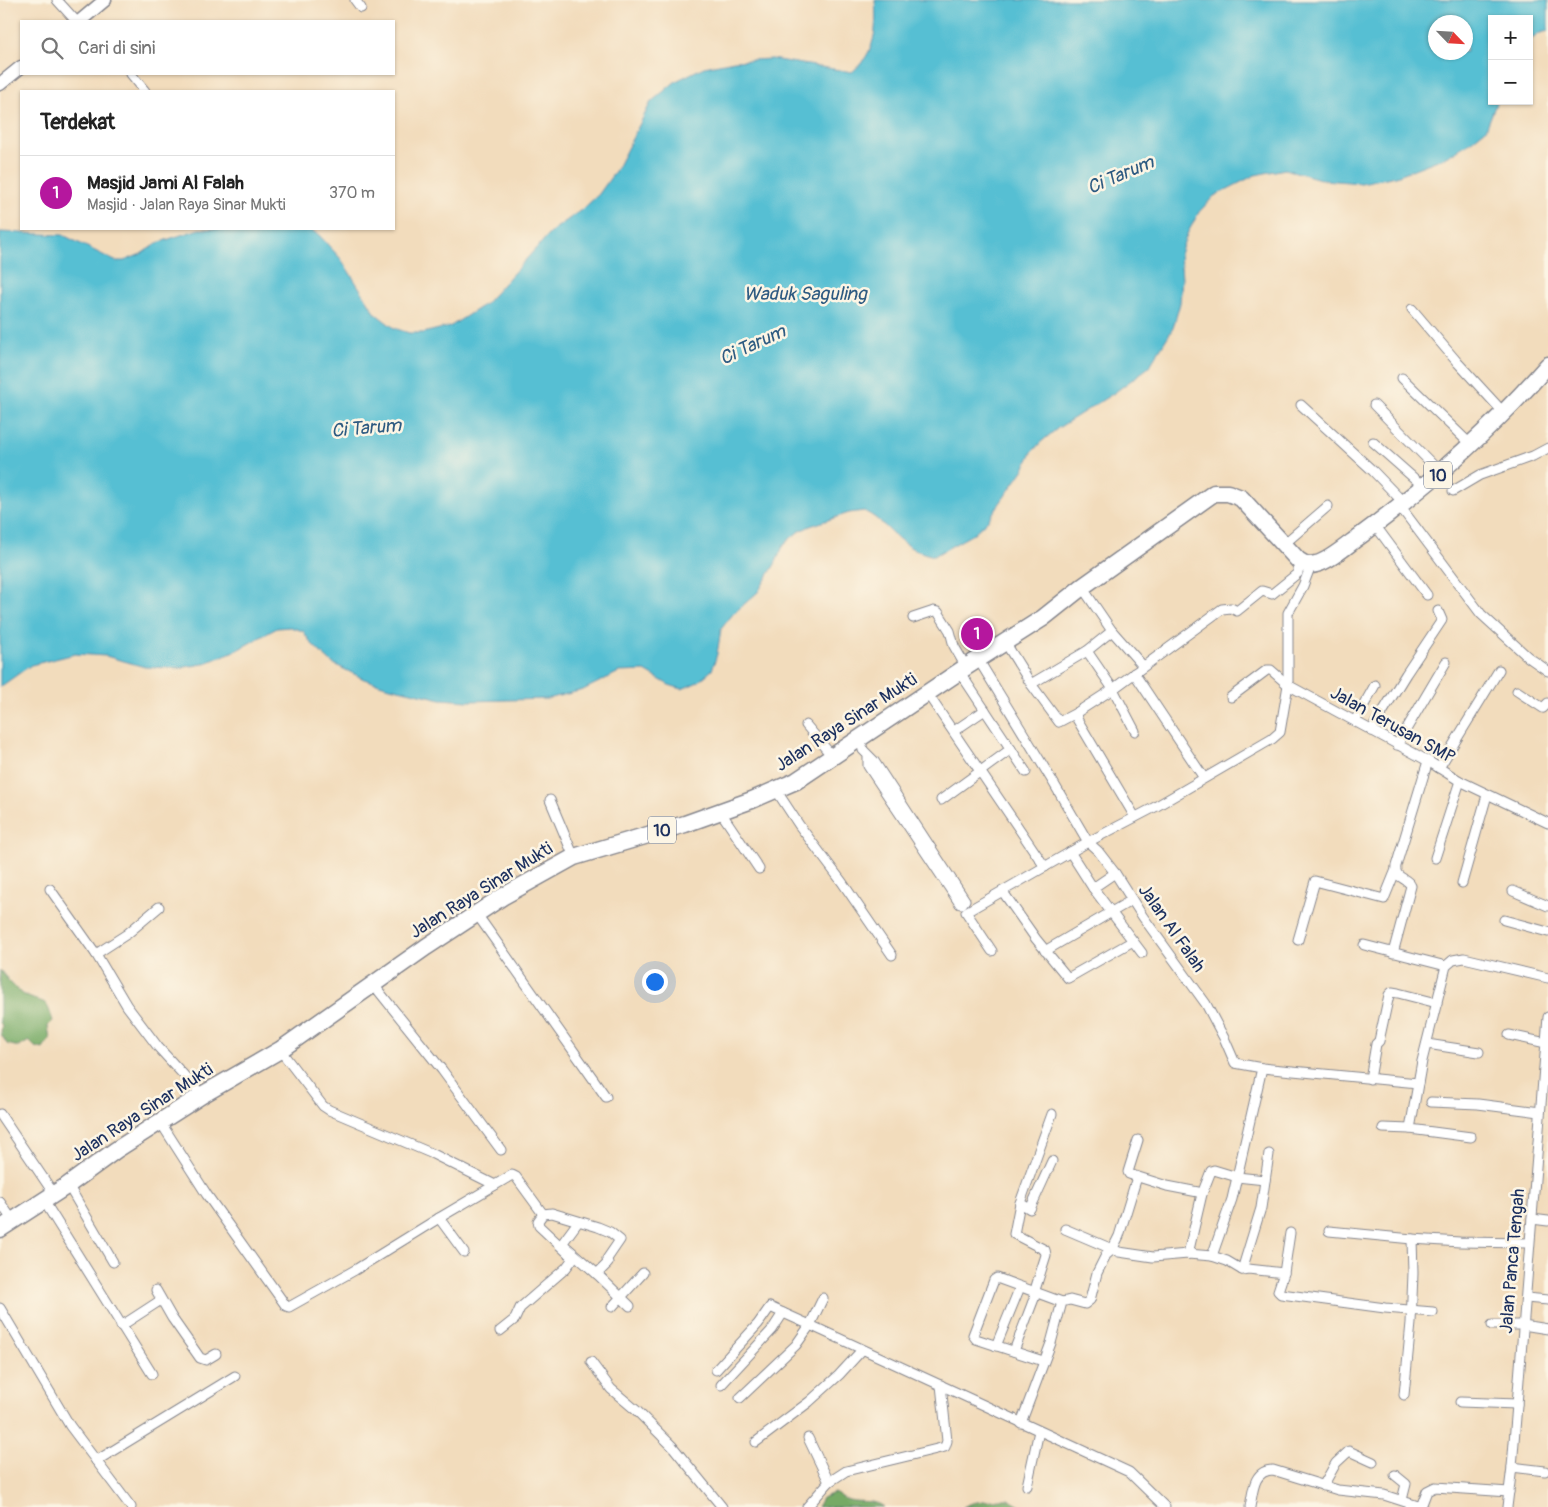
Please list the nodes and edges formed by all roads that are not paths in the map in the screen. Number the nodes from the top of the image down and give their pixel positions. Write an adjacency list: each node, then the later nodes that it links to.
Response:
1 (57, 0): 5 (street)
2 (105, 0): 5 (main road)
3 (355, 0): 4 (street)
4 (361, 8)
5 (82, 20)
6 (20, 68): 8 (main road)
7 (131, 75): 9 (street)
8 (0, 84)
9 (144, 90)
10 (1412, 309): 15 (street)
11 (1548, 365): 15 (highway, 10)
12 (1402, 378): 17 (street)
13 (1302, 405): 22 (street)
14 (1374, 405): 19 (street)
15 (1504, 413): 17 (highway, 10)
16 (1372, 442): 20 (street)
17 (1471, 446): 19 (highway, 10)
18 (1548, 448): 21 (street)
19 (1441, 473): 20 (highway, 10)
20 (1424, 487): 22 (highway, 10)
21 (1453, 491)
22 (1401, 504): 24 (highway, 10); 38 (street)
23 (1328, 506): 25 (street)
24 (1375, 525): 26 (highway, 10); 28 (street)
25 (1284, 544): 26 (highway, Jalan Raya Sinar Mukti / 10); 27 (highway, Jalan Raya Sinar Mukti / 10)
26 (1305, 562): 36 (street); 41 (street)
27 (1082, 586): 31 (street); 32 (highway, Jalan Raya Sinar Mukti / 10)
28 (1427, 595)
29 (1438, 611): 54 (street)
30 (913, 618): 35 (street)
31 (1112, 631): 33 (street); 36 (street)
32 (1004, 642): 35 (highway, Jalan Raya Sinar Mukti / 10); 40 (street)
33 (1087, 651): 40 (street); 43 (street)
34 (1446, 662): 56 (street)
35 (968, 666): 45 (highway, Jalan Raya Sinar Mukti / 10); 48 (street); 73 (street, Jalan Al Falah)
36 (1143, 666): 39 (street)
37 (1499, 670): 60 (street)
38 (1548, 671)
39 (1134, 673): 43 (street); 63 (street)
40 (1031, 684): 49 (street)
41 (1288, 685): 46 (street, Jalan Terusan SMP); 50 (street, Jalan Terusan SMP); 63 (street)
42 (1375, 685): 50 (street)
43 (1113, 689): 49 (street); 53 (street)
44 (1517, 692): 47 (street)
45 (927, 693): 52 (street); 55 (highway, Jalan Raya Sinar Mukti / 10)
46 (1231, 697)
47 (1548, 703)
48 (985, 710): 52 (street); 57 (street)
49 (1076, 713): 70 (street)
50 (1355, 721): 54 (street, Jalan Terusan SMP)
51 (806, 725): 58 (street)
52 (954, 731): 61 (street)
53 (1135, 731)
54 (1371, 731): 56 (street, Jalan Terusan SMP)
55 (860, 737): 58 (highway, Jalan Raya Sinar Mukti / 10); 72 (street)
56 (1397, 745): 59 (street, Jalan Terusan SMP)
57 (1011, 749): 61 (street); 62 (street)
58 (832, 756): 65 (highway, Jalan Raya Sinar Mukti / 10)
59 (1428, 761): 60 (street, Jalan Terusan SMP); 79 (street)
60 (1439, 768): 64 (street, Jalan Terusan SMP)
61 (980, 770): 68 (street); 77 (street)
62 (1026, 772)
63 (1204, 778): 70 (street)
64 (1460, 781): 66 (street, Jalan Terusan SMP); 76 (street)
65 (776, 790): 69 (highway, Jalan Raya Sinar Mukti / 10); 101 (street)
66 (1487, 794): 71 (street, Jalan Terusan SMP); 81 (street)
67 (550, 800): 75 (street)
68 (941, 800)
69 (720, 811): 75 (highway, Jalan Raya Sinar Mukti / 10); 78 (street)
70 (1136, 817): 73 (street)
71 (1548, 822)
72 (915, 829): 72 (street)
73 (1088, 842): 74 (street); 80 (street, Jalan Al Falah)
74 (1070, 852): 77 (street); 82 (street)
75 (574, 857): 90 (highway, Jalan Raya Sinar Mukti / 10)
76 (1435, 858)
77 (1044, 867): 85 (street)
78 (758, 869)
79 (1395, 872): 93 (street); 99 (street)
80 (1115, 873): 82 (street); 86 (street, Jalan Al Falah)
81 (1462, 883)
82 (1093, 888): 89 (street)
83 (50, 889): 100 (street)
84 (1513, 890): 87 (street)
85 (1003, 892): 96 (street); 97 (street)
86 (1132, 900): 89 (street); 112 (street, Jalan Al Falah)
87 (1548, 906)
88 (160, 907): 100 (street)
89 (1112, 912): 94 (street); 97 (street)
90 (476, 913): 104 (highway, Jalan Raya Sinar Mukti / 10); 116 (street)
91 (1504, 920): 92 (street)
92 (1548, 932)
93 (1298, 940)
94 (1133, 942): 97 (street); 98 (street)
95 (1364, 945): 99 (street)
96 (992, 951)
97 (1045, 951)
98 (1142, 953)
99 (1393, 953): 102 (street)
100 (96, 954): 115 (street)
101 (892, 955)
102 (1446, 966): 103 (street); 105 (street)
103 (1548, 978)
104 (373, 984): 110 (highway, Jalan Raya Sinar Mukti / 10); 126 (street)
105 (1437, 1002): 109 (street); 113 (street)
106 (1548, 1017): 108 (street, Jalan Panca Tengah)
107 (1509, 1036): 108 (street)
108 (1546, 1042): 118 (street, Jalan Panca Tengah)
109 (1427, 1044): 111 (street); 114 (street)
110 (280, 1050): 115 (highway, Jalan Raya Sinar Mukti / 10); 133 (street)
111 (1479, 1052)
112 (1262, 1068): 113 (street, Jalan Al Falah); 130 (street)
113 (1370, 1079): 114 (street, Jalan Al Falah)
114 (1418, 1083): 123 (street)
115 (202, 1095): 121 (highway, Jalan Raya Sinar Mukti / 10)
116 (606, 1097)
117 (1431, 1102): 118 (street)
118 (1540, 1112): 140 (street, Jalan Panca Tengah)
119 (0, 1114): 135 (street)
120 (1052, 1114): 137 (street)
121 (161, 1122): 132 (highway, Jalan Raya Sinar Mukti / 10); 139 (street)
122 (1383, 1128): 123 (street)
123 (1410, 1129): 124 (street)
124 (1471, 1136)
125 (1138, 1140): 129 (street)
126 (501, 1150)
127 (1269, 1154): 131 (street)
128 (1052, 1160): 137 (street)
129 (1136, 1177): 134 (street); 149 (street)
130 (1237, 1177): 131 (street); 134 (street); 152 (street)
131 (1265, 1180): 154 (street)
132 (68, 1185): 135 (highway, Jalan Raya Sinar Mukti / 10); 153 (street)
133 (495, 1185): 138 (street); 139 (street)
134 (1202, 1194): 151 (street)
135 (49, 1197): 143 (highway, Jalan Raya Sinar Mukti / 10); 176 (street)
136 (0, 1202): 143 (street)
137 (1020, 1203): 160 (street)
138 (543, 1214): 142 (street); 178 (street)
139 (439, 1218): 150 (street)
140 (1532, 1219): 141 (street); 148 (street, Jalan Panca Tengah)
141 (1548, 1221)
142 (578, 1222): 157 (street); 157 (street)
143 (6, 1225)
144 (1065, 1229): 149 (street)
145 (1329, 1231): 147 (street)
146 (1290, 1233): 156 (street)
147 (1412, 1238): 148 (street); 170 (street)
148 (1529, 1243): 163 (street, Jalan Panca Tengah)
149 (1112, 1250): 151 (street); 166 (street)
150 (464, 1252)
151 (1188, 1254): 152 (street)
152 (1212, 1256): 154 (street)
153 (113, 1262)
154 (1242, 1270): 156 (street)
155 (643, 1273): 161 (street)
156 (1284, 1273): 170 (street)
157 (597, 1274): 161 (street)
158 (1020, 1287): 160 (street); 179 (street); 179 (street)
159 (156, 1290): 164 (street)
160 (1034, 1292): 166 (street); 181 (street)
161 (621, 1296): 167 (street); 168 (street)
162 (823, 1298): 173 (street)
163 (1526, 1298): 165 (street); 175 (street, Jalan Panca Tengah)
164 (162, 1300): 176 (street); 182 (street)
165 (1548, 1300)
166 (1062, 1302): 183 (street)
167 (630, 1306)
168 (612, 1307)
169 (0, 1308): 198 (street)
170 (1411, 1310): 171 (street); 190 (street)
171 (1433, 1312)
172 (783, 1313): 173 (street); 185 (street); 188 (street)
173 (810, 1325): 180 (street); 191 (street)
174 (1492, 1325): 175 (street)
175 (1523, 1325): 177 (street); 193 (street, Jalan Panca Tengah)
176 (121, 1326): 186 (street)
177 (1548, 1329)
178 (500, 1331)
179 (996, 1346): 181 (street)
180 (862, 1350): 189 (street); 197 (street)
181 (1014, 1351): 183 (street)
182 (216, 1354)
183 (1043, 1361): 194 (street)
184 (591, 1362): 209 (street)
185 (716, 1370)
186 (152, 1374)
187 (235, 1376): 198 (street)
188 (721, 1385)
189 (941, 1386): 194 (street); 203 (street)
190 (1404, 1396)
191 (740, 1398)
192 (1460, 1402): 193 (street)
193 (1517, 1404): 200 (street, Jalan Panca Tengah)
194 (1021, 1424): 195 (street)
195 (1038, 1431): 204 (street); 211 (street)
196 (808, 1438): 203 (street)
197 (756, 1442)
198 (96, 1460): 208 (street)
199 (1373, 1462): 205 (street)
200 (1512, 1467): 201 (street); 206 (street, Jalan Panca Tengah)
201 (1545, 1471)
202 (1396, 1475): 207 (street)
203 (829, 1482): 210 (street)
204 (1027, 1486)
205 (1323, 1486): 207 (street); 212 (street)
206 (1509, 1492): 207 (street); 213 (street, Jalan Panca Tengah)
207 (1402, 1500)
208 (131, 1507)
209 (722, 1507)
210 (807, 1507)
211 (1165, 1507)
212 (1250, 1507)
213 (1507, 1507)

